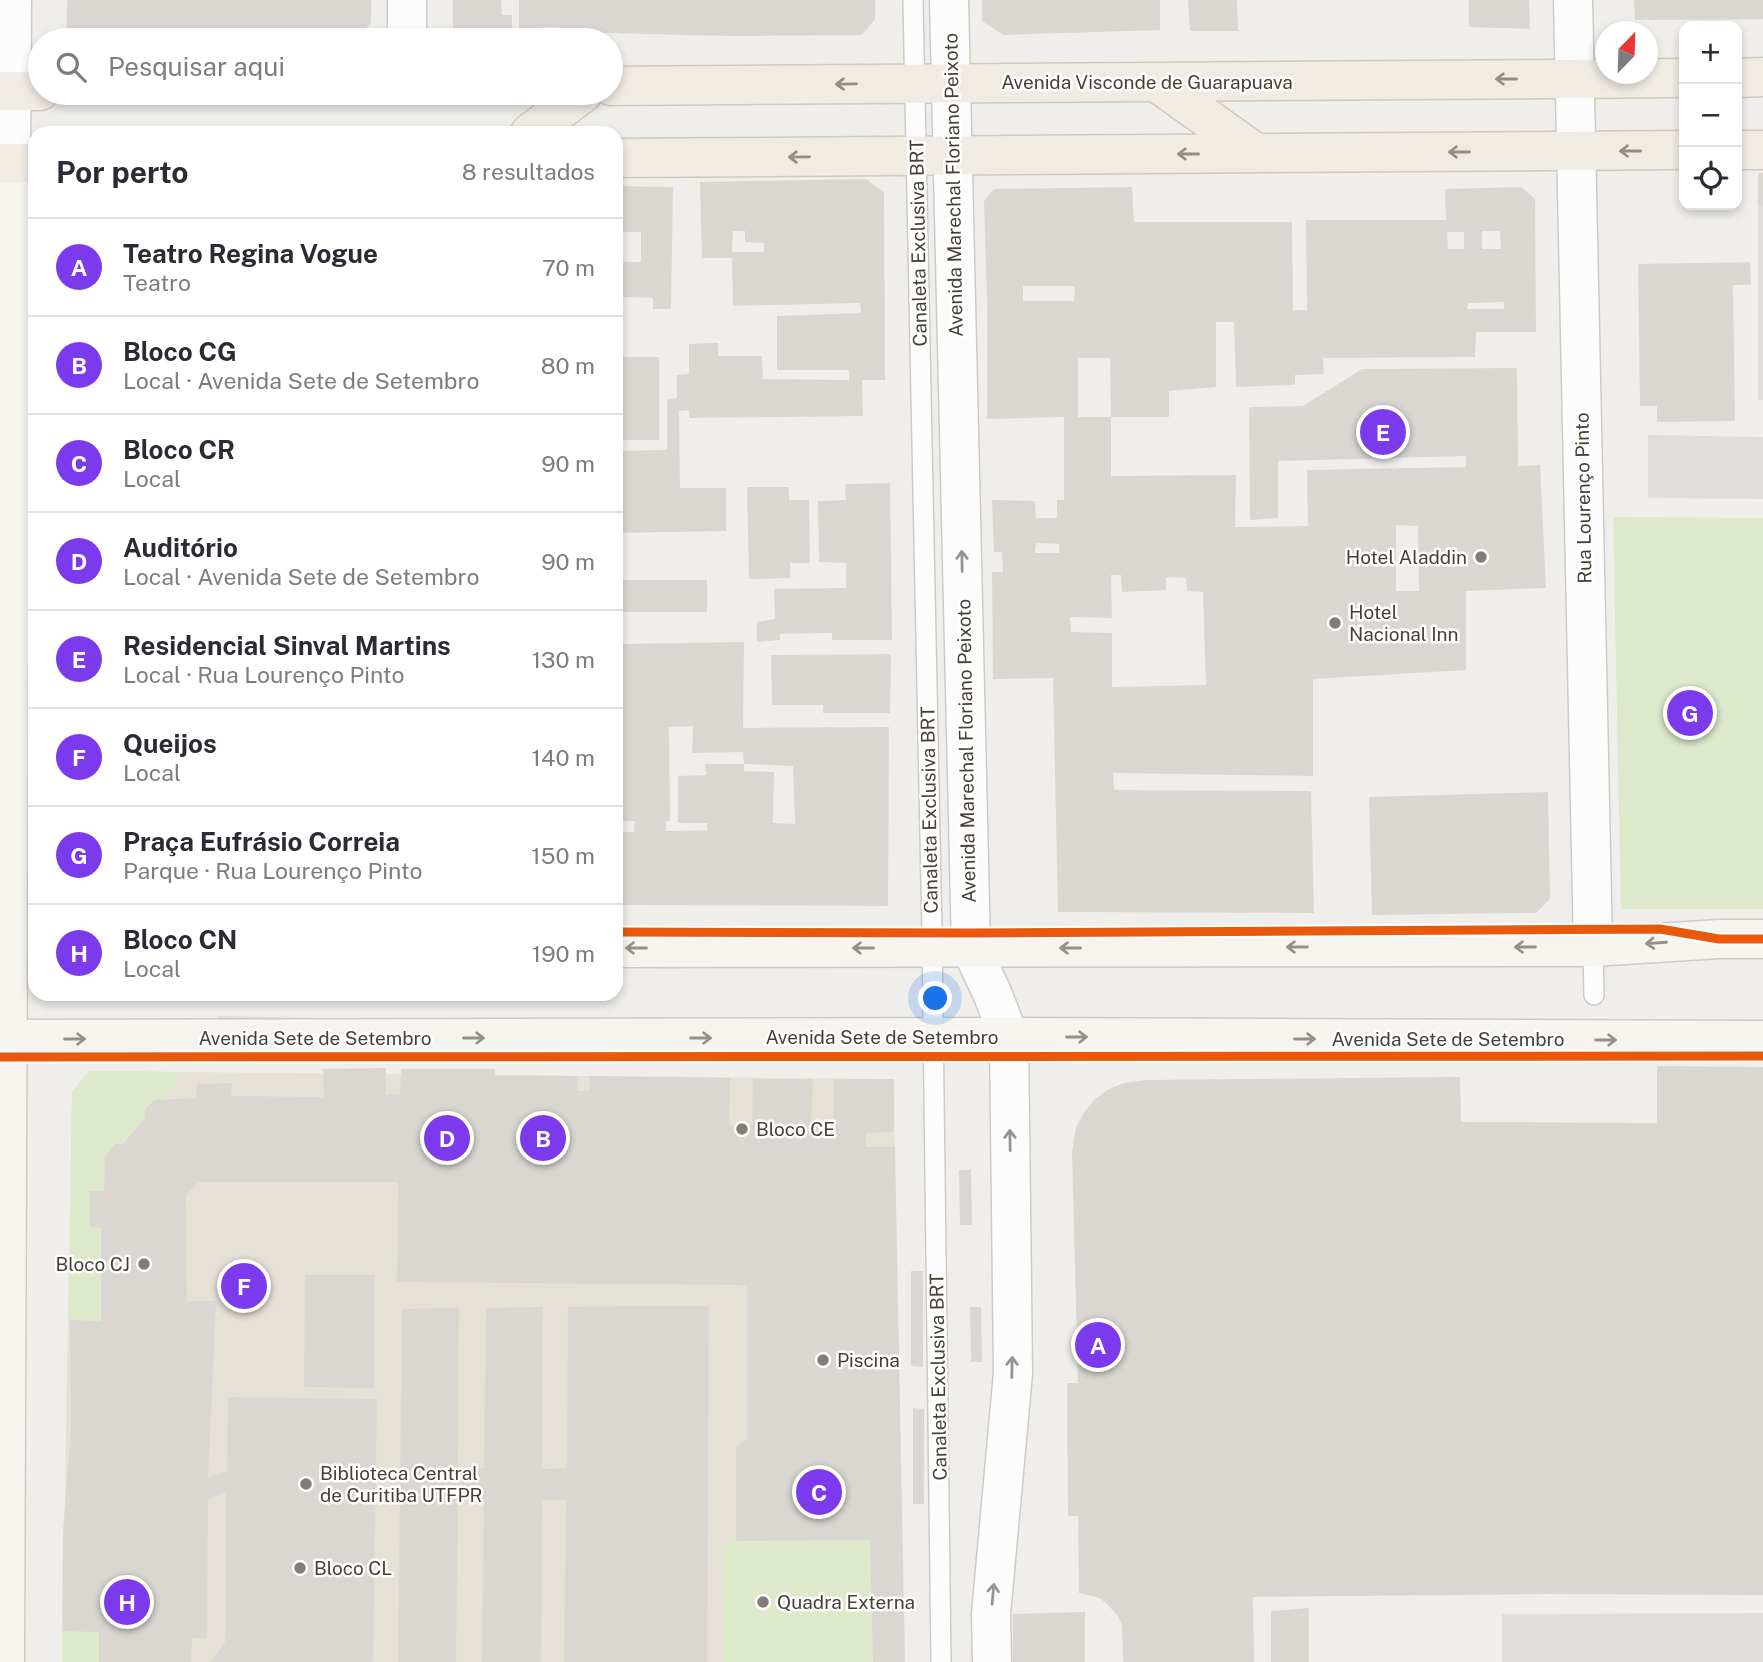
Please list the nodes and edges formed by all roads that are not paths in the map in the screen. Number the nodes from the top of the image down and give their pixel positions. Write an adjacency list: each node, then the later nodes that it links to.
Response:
1 (12, 0): 14 (street)
2 (407, 0): 6 (street)
3 (913, 0): 12 (lane)
4 (949, 0): 12 (street, Avenida Marechal Floriano Peixoto)
5 (1573, 0): 10 (street, Rua Lourenço Pinto)
6 (407, 28)
7 (1763, 77): 9 (main road)
8 (1679, 78): 10 (main road, Avenida Visconde de Guarapuava)
9 (1742, 78)
10 (1574, 79): 11 (main road, Avenida Visconde de Guarapuava, one-way to 11); 20 (street, Rua Lourenço Pinto)
11 (1156, 82): 12 (main road, Avenida Visconde de Guarapuava); 21 (main road)
12 (933, 83): 13 (main road, Avenida Visconde de Guarapuava, one-way to 13); 22 (street, Avenida Marechal Floriano Peixoto)
13 (623, 86)
14 (17, 91): 24 (street)
15 (567, 105): 16 (main road)
16 (539, 126)
17 (1679, 150): 20 (main road, one-way to 20)
18 (1742, 150): 19 (main road)
19 (1763, 150)
20 (1576, 151): 21 (main road, one-way to 21); 26 (street, Rua Lourenço Pinto)
21 (1256, 153): 22 (main road, one-way to 22)
22 (935, 155): 23 (main road, one-way to 23); 29 (lane, Canaleta Exclusiva BRT); 30 (street, Avenida Marechal Floriano Peixoto, one-way to 22)
23 (623, 158)
24 (15, 163): 27 (main road)
25 (1763, 939): 26 (main road, one-way to 26)
26 (1593, 947): 30 (main road, one-way to 30); 32 (lane, Rua Lourenço Pinto)
27 (14, 948): 31 (main road)
28 (623, 948): 29 (main road, one-way to 28)
29 (932, 948): 30 (main road); 33 (lane, Canaleta Exclusiva BRT)
30 (971, 948): 34 (street, Avenida Marechal Floriano Peixoto)
31 (3, 990): 35 (main road)
32 (1594, 995)
33 (932, 1037): 34 (main road, Avenida Sete de Setembro); 35 (main road, Avenida Sete de Setembro, one-way to 33); 38 (lane, Canaleta Exclusiva BRT)
34 (1009, 1037): 36 (main road, Avenida Sete de Setembro, one-way to 36); 39 (street, Avenida Marechal Floriano Peixoto, one-way to 34)
35 (3, 1039): 37 (main road)
36 (1763, 1040)
37 (5, 1662)
38 (941, 1662)
39 (992, 1662)

